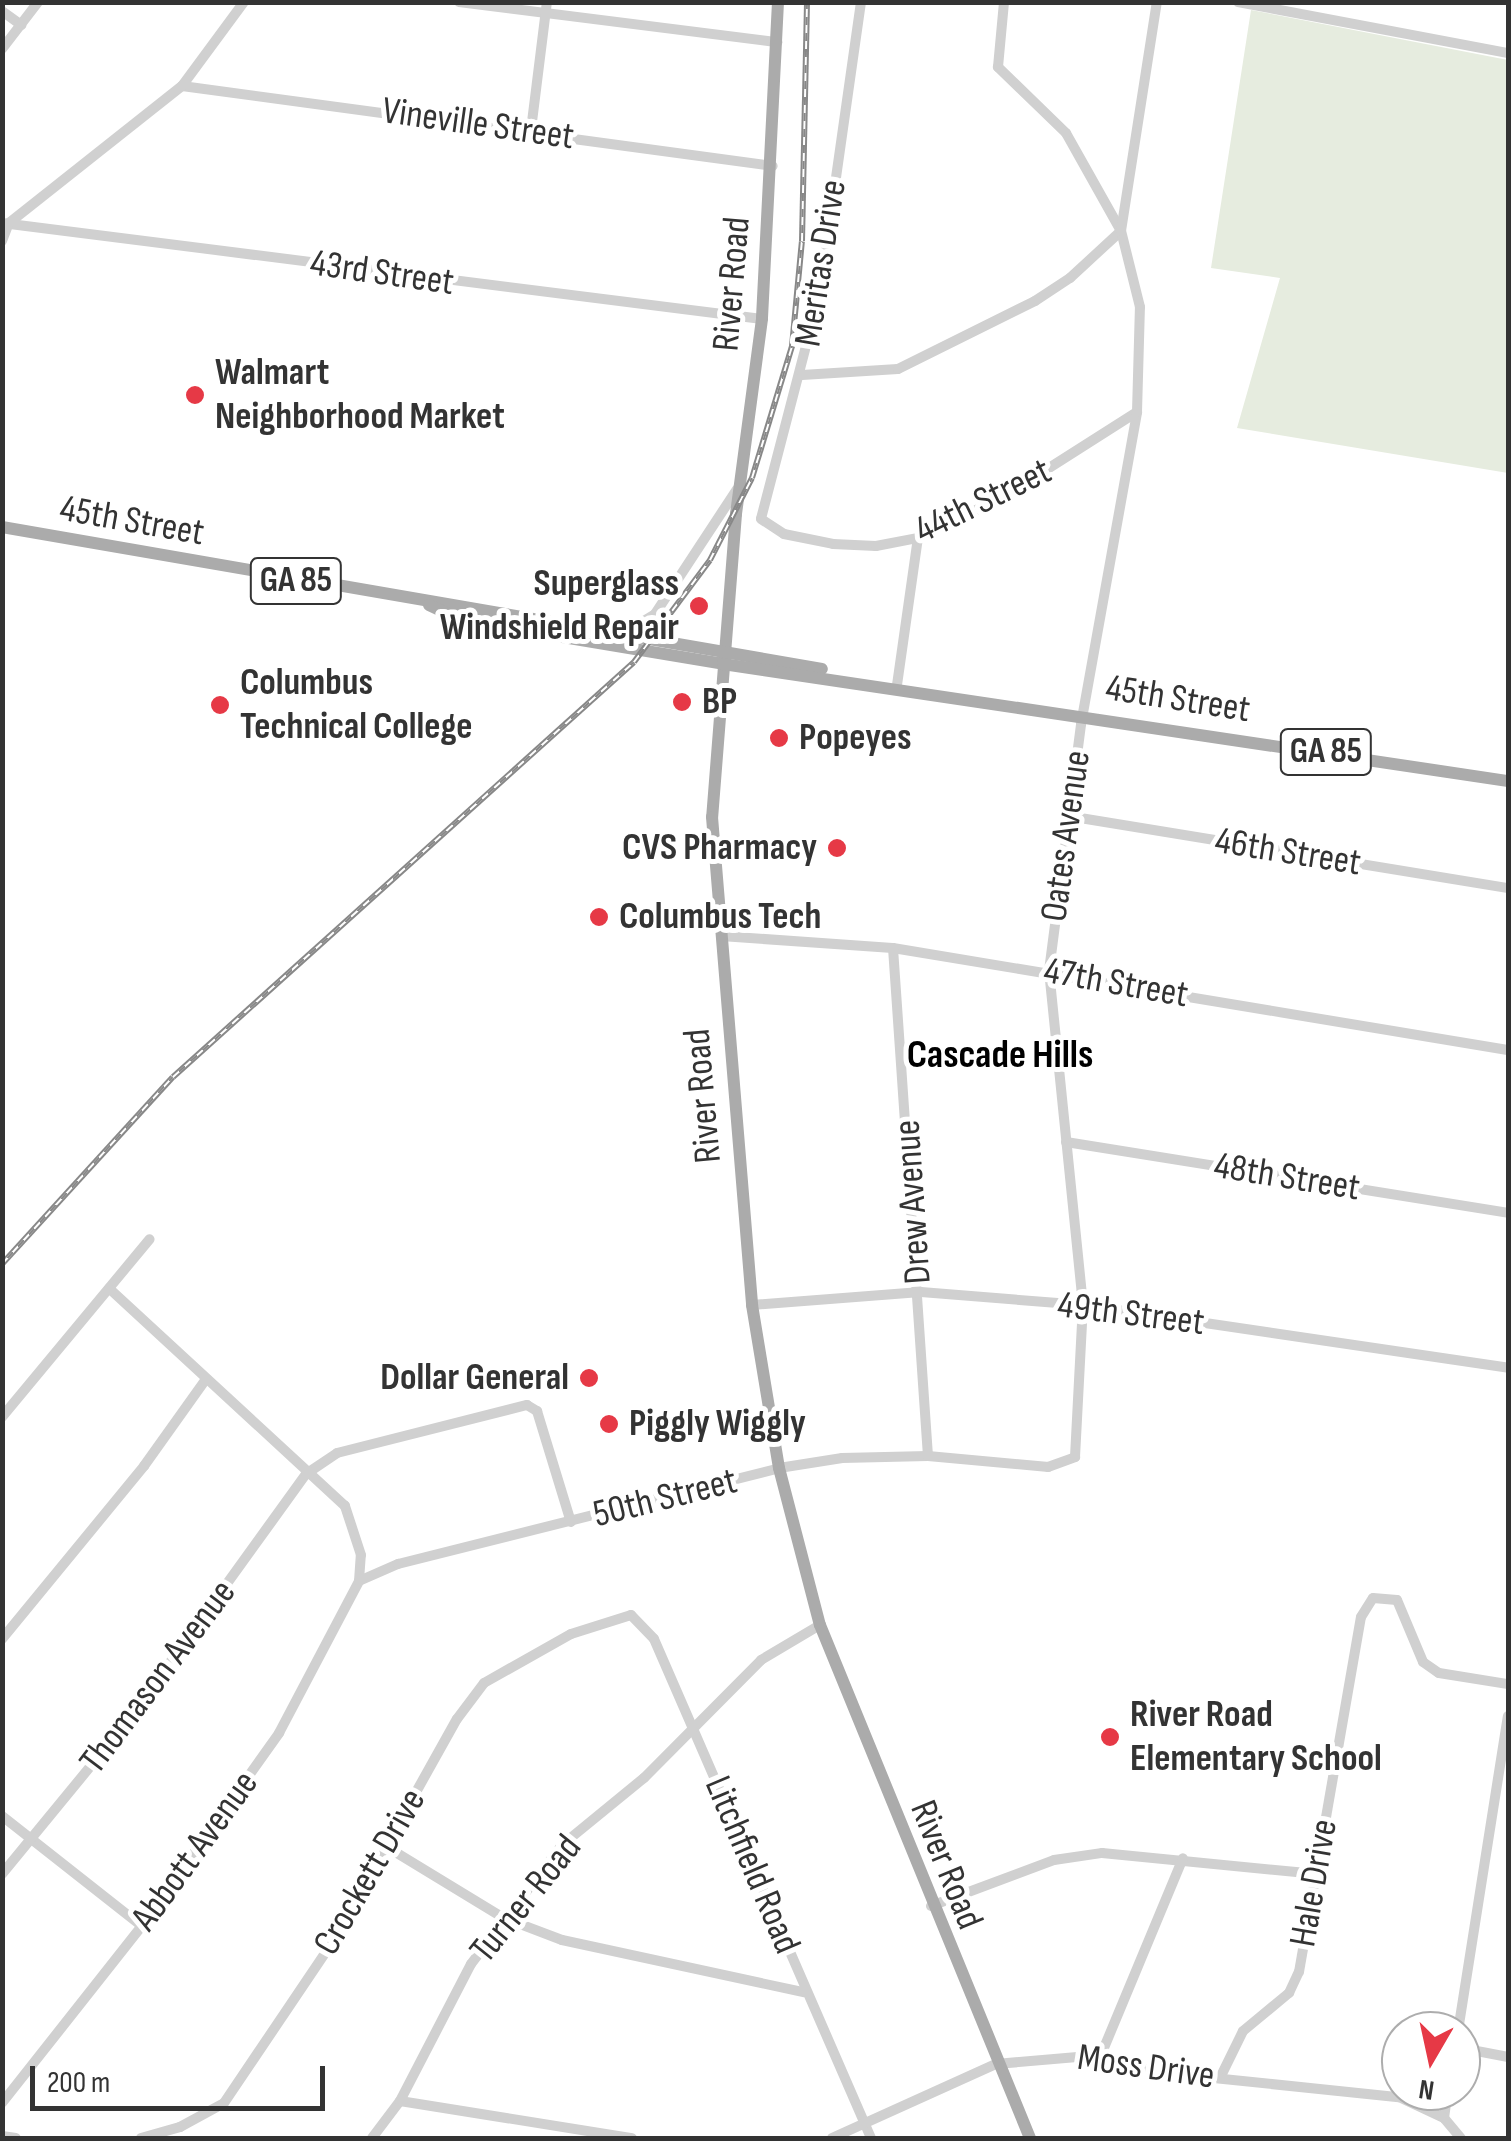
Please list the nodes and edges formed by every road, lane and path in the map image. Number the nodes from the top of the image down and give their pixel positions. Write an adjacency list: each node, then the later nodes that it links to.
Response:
1 (38, 2): 12 (street)
2 (244, 2): 16 (street)
3 (459, 2): 10 (street)
4 (778, 2): 13 (main road, River Road)
5 (861, 2): 23 (street, Meritas Drive)
6 (1004, 2): 20 (street)
7 (1158, 2): 20 (street, Oates Avenue)
8 (1238, 2): 9 (street)
9 (1254, 4): 15 (street)
10 (546, 8): 13 (street); 17 (street)
11 (2, 11): 12 (street)
12 (20, 25): 14 (street)
13 (777, 42): 18 (main road, River Road)
14 (2, 49)
15 (1508, 53)
16 (182, 86): 17 (street, Vineville Street); 19 (street)
17 (530, 130): 18 (street, Vineville Street)
18 (773, 166): 22 (main road, River Road)
19 (6, 223): 21 (street); 22 (street, 43rd Street)
20 (1120, 230): 23 (street); 24 (street, Oates Avenue)
21 (2, 241)
22 (762, 319): 25 (main road, River Road)
23 (802, 375): 26 (street, Meritas Drive)
24 (1136, 412): 28 (street, 44th Street); 34 (street, Oates Avenue)
25 (740, 484): 30 (street); 31 (main road, River Road)
26 (761, 519): 28 (street, 44th Street)
27 (2, 527): 29 (main road, 45th Street / GA 85)
28 (918, 538): 33 (street)
29 (429, 605): 30 (main road, 45th Street / GA 85); 32 (main road, 45th Street / GA 85)
30 (627, 631): 31 (main road, 45th Street / GA 85)
31 (724, 649): 32 (main road, River Road); 33 (main road, 45th Street / GA 85)
32 (723, 664): 33 (main road, 45th Street / GA 85); 38 (main road, River Road)
33 (898, 686): 34 (main road, 45th Street / GA 85)
34 (1084, 714): 35 (main road, 45th Street / GA 85); 36 (street, Oates Avenue)
35 (1508, 781)
36 (1068, 816): 37 (street, 46th Street); 40 (street, Oates Avenue)
37 (1508, 888)
38 (721, 936): 39 (street, 47th Street); 47 (main road, River Road)
39 (893, 948): 40 (street, 47th Street); 46 (street, Drew Avenue)
40 (1050, 971): 41 (street, 47th Street); 42 (street, Oates Avenue)
41 (1508, 1050)
42 (1066, 1142): 43 (street, 48th Street); 48 (street, Oates Avenue)
43 (1508, 1213)
44 (150, 1239): 45 (street)
45 (109, 1288): 50 (street); 51 (street)
46 (920, 1292): 47 (street, 49th Street); 48 (street, 49th Street); 53 (street, Drew Avenue)
47 (752, 1305): 54 (main road, River Road)
48 (1083, 1305): 49 (street, 49th Street); 52 (street, Oates Avenue)
49 (1508, 1368)
50 (206, 1379): 55 (street); 60 (street)
51 (2, 1416)
52 (1076, 1438): 53 (street, 50th Street)
53 (928, 1456): 54 (street, 50th Street)
54 (779, 1468): 56 (street, 50th Street); 59 (main road, River Road)
55 (306, 1474): 56 (street); 57 (street); 65 (street, Thomason Avenue)
56 (571, 1522): 57 (street, 50th Street)
57 (359, 1581): 72 (street, Abbott Avenue)
58 (613, 1621): 63 (street, Litchfield Road); 66 (street, Crockett Drive)
59 (820, 1624): 63 (street, Turner Road); 70 (main road, River Road)
60 (2, 1638)
61 (1508, 1684): 69 (street, Hale Drive)
62 (1508, 1716): 74 (street)
63 (693, 1726): 71 (street, Turner Road); 73 (street, Litchfield Road)
64 (2, 1816): 65 (street)
65 (34, 1838): 68 (street, Thomason Avenue); 72 (street)
66 (387, 1848): 71 (street); 87 (street, Crockett Drive)
67 (1183, 1858): 69 (street); 70 (street); 76 (street)
68 (2, 1874)
69 (1317, 1874): 79 (street, Hale Drive)
70 (931, 1906): 78 (main road, River Road)
71 (504, 1918): 73 (street); 80 (street, Turner Road)
72 (142, 1926): 81 (street, Abbott Avenue)
73 (803, 1992): 84 (street, Litchfield Road)
74 (1461, 2011)
75 (1481, 2052): 77 (street)
76 (1101, 2055): 78 (street, Moss Drive); 79 (street, Moss Drive)
77 (1508, 2057)
78 (996, 2064): 84 (street, Moss Drive); 91 (main road, River Road)
79 (1220, 2078): 83 (street, Moss Drive)
80 (400, 2101): 88 (street, Turner Road); 89 (street)
81 (2, 2103)
82 (1445, 2111): 83 (street)
83 (1444, 2118): 92 (street, Moss Drive)
84 (868, 2133): 90 (street, Moss Drive)
85 (2, 2136): 86 (street)
86 (16, 2138)
87 (141, 2138)
88 (372, 2138)
89 (632, 2138)
90 (832, 2138)
91 (1030, 2138)
92 (1461, 2138)

